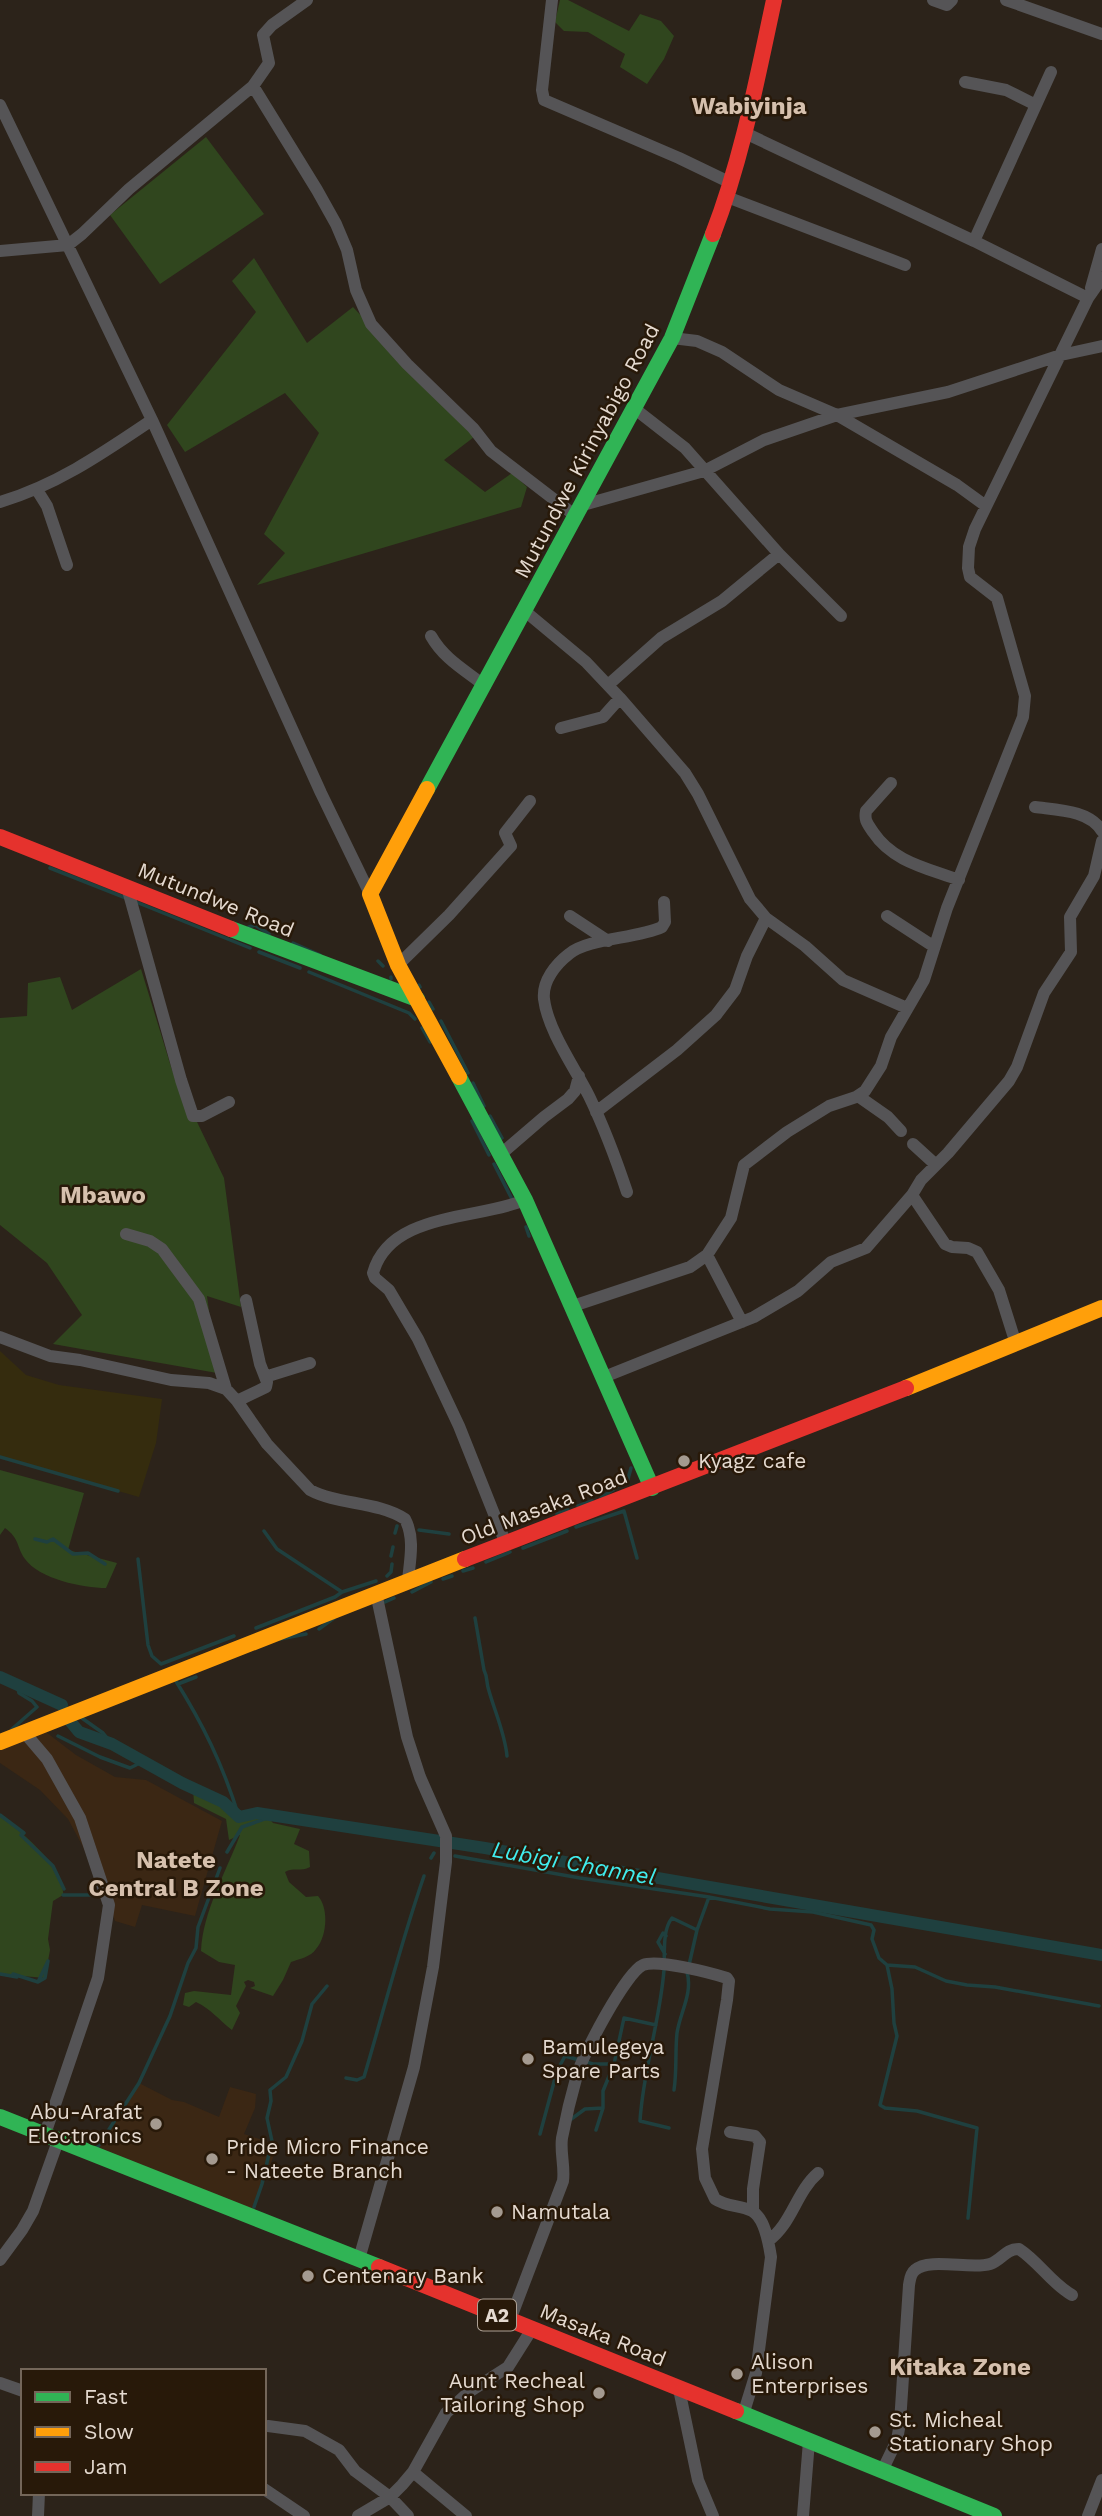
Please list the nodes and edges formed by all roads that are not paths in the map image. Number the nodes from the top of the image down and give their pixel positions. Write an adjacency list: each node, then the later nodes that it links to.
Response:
1 (307, 0): 10 (street)
2 (552, 0): 14 (street)
3 (774, 0): 13 (main road, Mutundwe Kirinyabigo Road)
4 (933, 0): 5 (street)
5 (952, 0)
6 (1006, 0): 7 (street)
7 (1102, 34)
8 (1051, 72): 12 (street)
9 (965, 82): 12 (street)
10 (253, 86): 16 (street); 32 (street)
11 (0, 104): 16 (street)
12 (1036, 104): 15 (street)
13 (745, 133): 14 (main road, Mutundwe Kirinyabigo Road); 15 (street)
14 (729, 190): 19 (street); 22 (main road, Mutundwe Kirinyabigo Road)
15 (974, 241): 21 (street)
16 (68, 245): 18 (street); 27 (street)
17 (1102, 249): 21 (street)
18 (0, 251)
19 (905, 265)
20 (1102, 278): 21 (street)
21 (1088, 298): 24 (street)
22 (672, 338): 25 (main road, Mutundwe Kirinyabigo Road); 26 (street)
23 (1102, 346): 24 (street)
24 (1061, 355): 26 (street); 31 (street)
25 (635, 410): 28 (street); 32 (main road, Mutundwe Kirinyabigo Road)
26 (837, 415): 28 (street); 31 (street)
27 (152, 420): 29 (street); 50 (street)
28 (704, 471): 32 (street); 33 (street)
29 (37, 490): 30 (street); 34 (street)
30 (0, 502)
31 (986, 506): 48 (street)
32 (580, 511): 35 (main road, Mutundwe Kirinyabigo Road)
33 (779, 554): 36 (street); 38 (street)
34 (67, 565)
35 (526, 612): 38 (street); 39 (main road, Mutundwe Kirinyabigo Road)
36 (841, 616)
37 (431, 636): 39 (street)
38 (608, 685): 40 (street)
39 (485, 686): 50 (main road, Mutundwe Kirinyabigo Road)
40 (620, 698): 41 (street); 54 (street)
41 (561, 728)
42 (891, 783): 48 (street)
43 (530, 801): 57 (street)
44 (1035, 807): 45 (street)
45 (1102, 831)
46 (0, 837): 49 (main road, Mutundwe Road)
47 (1102, 841): 67 (street)
48 (959, 880): 56 (street)
49 (127, 887): 58 (main road, Mutundwe Road); 62 (street)
50 (370, 894): 57 (main road)
51 (664, 902): 55 (street)
52 (570, 916): 55 (street)
53 (887, 916): 56 (street)
54 (766, 918): 59 (street); 63 (street)
55 (608, 941): 60 (street)
56 (933, 946): 59 (street)
57 (398, 965): 58 (main road)
58 (416, 999): 66 (main road)
59 (907, 1008): 61 (street)
60 (579, 1076): 63 (street); 66 (street)
61 (858, 1096): 64 (street); 72 (street)
62 (229, 1102)
63 (596, 1112): 68 (street)
64 (901, 1131)
65 (913, 1144): 67 (street)
66 (501, 1154): 70 (main road)
67 (936, 1165): 69 (street)
68 (627, 1192)
69 (912, 1195): 76 (street); 78 (street)
70 (525, 1200): 74 (main road); 85 (street)
71 (126, 1234): 82 (street)
72 (707, 1255): 74 (street); 76 (street)
73 (246, 1300): 80 (street)
74 (573, 1306): 81 (main road)
75 (1102, 1308): 78 (main road, Old Masaka Road)
76 (742, 1322): 81 (street)
77 (0, 1337): 82 (street)
78 (1016, 1344): 84 (main road, Old Masaka Road)
79 (310, 1363): 80 (street)
80 (265, 1377): 83 (street)
81 (604, 1377): 84 (main road)
82 (226, 1390): 83 (street)
83 (237, 1401): 86 (street)
84 (652, 1488): 85 (main road, Old Masaka Road)
85 (506, 1544): 86 (main road, Old Masaka Road)
86 (408, 1580): 87 (main road, Old Masaka Road)
87 (376, 1592): 88 (main road, Old Masaka Road); 96 (street)
88 (24, 1732): 89 (main road, Old Masaka Road); 92 (street)
89 (0, 1742)
90 (0, 2117): 92 (main road, Masaka Road / A2)
91 (730, 2132): 94 (street)
92 (51, 2138): 96 (main road, Masaka Road / A2); 97 (street)
93 (818, 2173): 95 (street)
94 (753, 2211): 95 (street); 99 (street)
95 (768, 2241): 104 (street)
96 (359, 2259): 99 (main road, Masaka Road / A2)
97 (0, 2260)
98 (1072, 2295): 107 (street)
99 (510, 2320): 100 (main road, Masaka Road / A2)
100 (532, 2329): 102 (main road, Masaka Road / A2); 108 (street)
101 (0, 2383): 103 (street)
102 (679, 2389): 104 (main road, Masaka Road / A2); 118 (street)
103 (21, 2390)
104 (743, 2415): 106 (main road, Masaka Road / A2)
105 (268, 2426): 112 (street)
106 (809, 2441): 107 (main road, Masaka Road / A2); 119 (street)
107 (883, 2469): 120 (main road, Masaka Road / A2)
108 (412, 2472): 112 (street); 117 (street)
109 (1102, 2480): 121 (street)
110 (266, 2490): 114 (street)
111 (39, 2495): 113 (street)
112 (390, 2497): 115 (street); 116 (street)
113 (38, 2516)
114 (304, 2516)
115 (358, 2516)
116 (408, 2516)
117 (466, 2516)
118 (713, 2516)
119 (803, 2516)
120 (994, 2516)
121 (1088, 2516)

